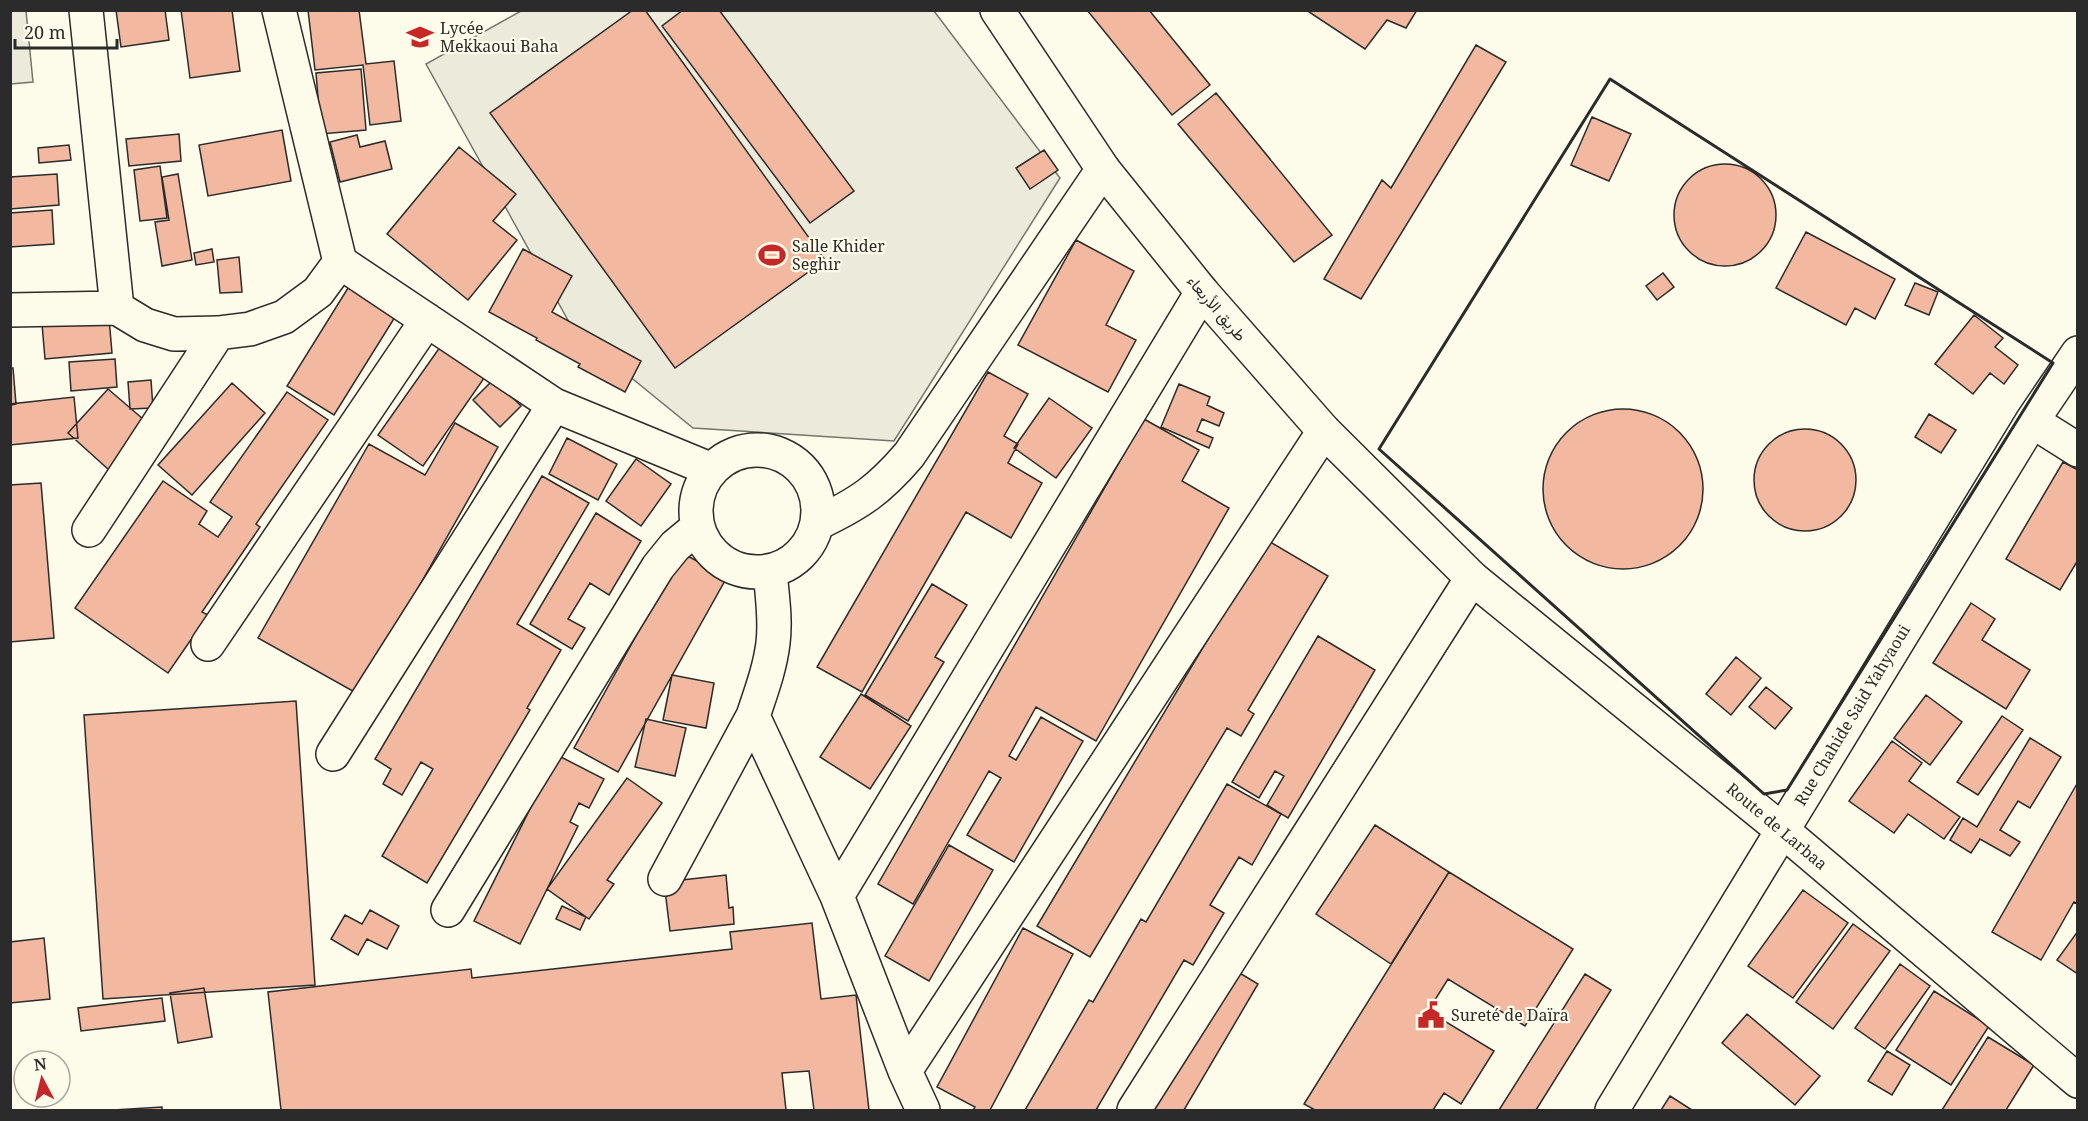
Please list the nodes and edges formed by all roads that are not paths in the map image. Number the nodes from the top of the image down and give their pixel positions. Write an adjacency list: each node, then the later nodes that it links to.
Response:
1 (86, 10): 7 (street)
2 (279, 10): 5 (street)
3 (997, 10): 4 (street, طريق الأربعاء)
4 (1103, 169): 6 (street, طريق الأربعاء); 17 (street)
5 (340, 262): 9 (street); 10 (street)
6 (1202, 292): 14 (street, طريق الأربعاء); 27 (street)
7 (117, 308): 8 (street); 10 (street)
8 (10, 310)
9 (427, 320): 12 (street); 22 (street)
10 (218, 333): 19 (street)
11 (2078, 353): 13 (street, Rue Chahide Said Yahyaoui)
12 (554, 405): 16 (street); 24 (street)
13 (2032, 421): 15 (street); 25 (street, Rue Chahide Said Yahyaoui)
14 (1324, 430): 21 (street, طريق الأربعاء); 29 (street)
15 (2078, 450)
16 (712, 470): 17 (street); 18 (street)
17 (818, 523): 20 (street)
18 (698, 527): 20 (street); 28 (street)
19 (89, 530)
20 (770, 572): 23 (street)
21 (1472, 578): 25 (street, Route de Larbaa); 32 (street)
22 (208, 644)
23 (753, 716): 26 (street); 27 (street)
24 (333, 754)
25 (1782, 830): 30 (street, Route de Larbaa); 33 (street, Rue Chahide Said Yahyaoui)
26 (665, 879)
27 (837, 896): 29 (street)
28 (448, 910)
29 (905, 1071): 31 (street)
30 (2078, 1082)
31 (923, 1110)
32 (1134, 1110)
33 (1612, 1110)

